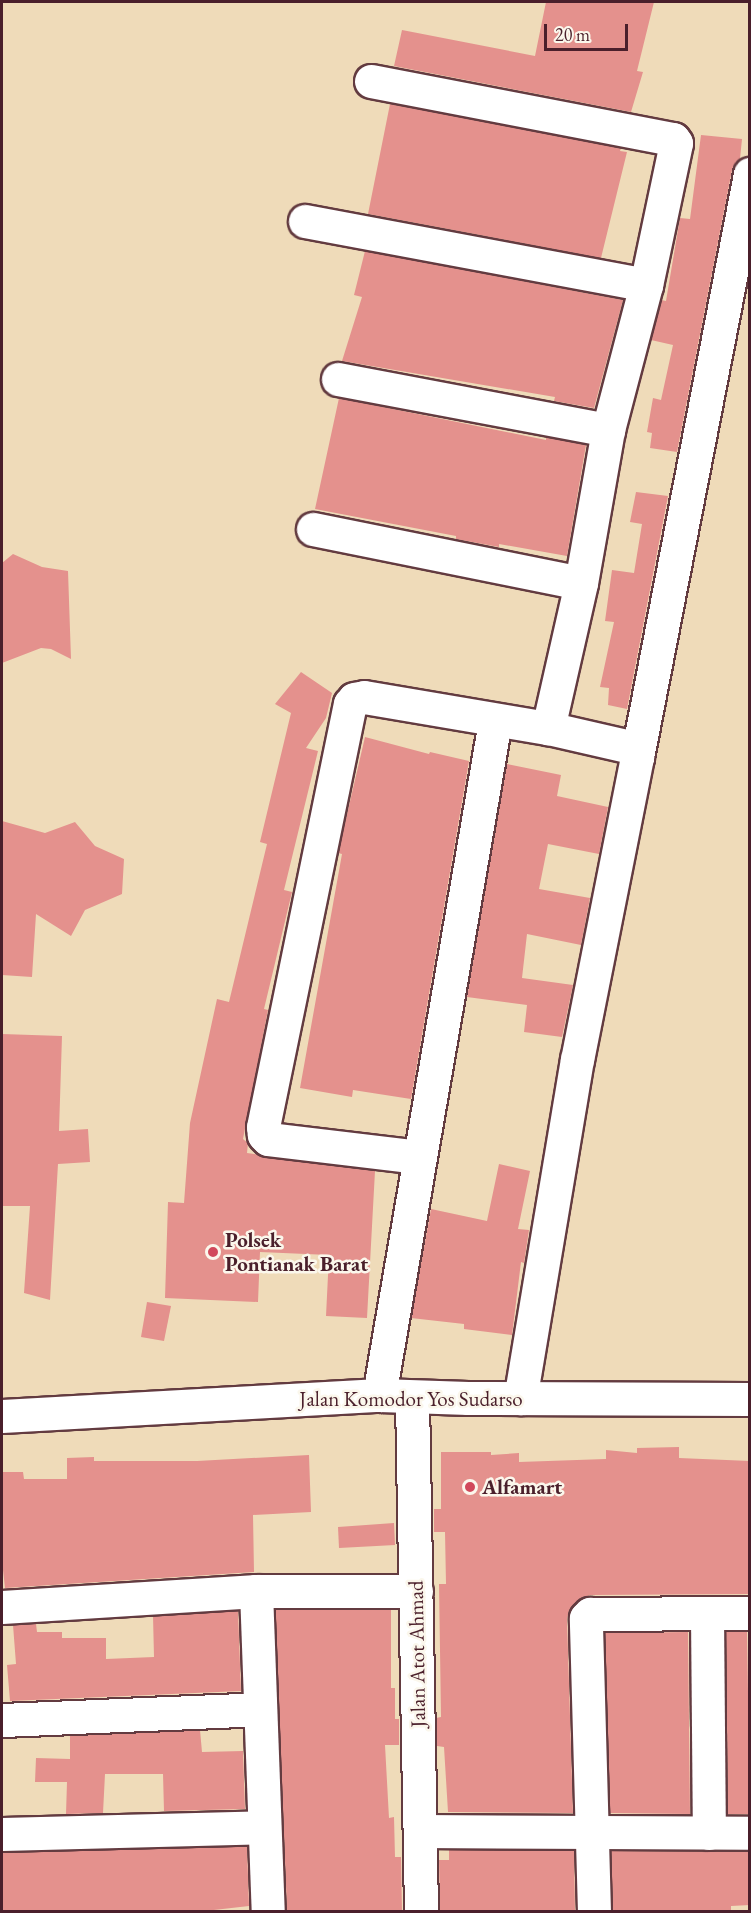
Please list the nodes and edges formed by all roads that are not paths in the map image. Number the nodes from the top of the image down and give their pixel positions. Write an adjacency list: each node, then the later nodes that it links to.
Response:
1 (370, 81): 4 (street)
2 (750, 174): 11 (street)
3 (305, 221): 4 (street)
4 (646, 285): 6 (street)
5 (338, 379): 6 (street)
6 (608, 430): 8 (street)
7 (313, 529): 8 (street)
8 (581, 583): 10 (street)
9 (495, 721): 10 (street); 12 (street); 12 (street)
10 (548, 728): 11 (street)
11 (637, 757): 15 (street)
12 (419, 1156): 13 (street)
13 (379, 1395): 14 (street, Jalan Komodor Yos Sudarso); 17 (street, Jalan Komodor Yos Sudarso)
14 (412, 1397): 15 (street, Jalan Komodor Yos Sudarso); 19 (street, Jalan Atot Ahmad)
15 (520, 1398): 16 (street, Jalan Komodor Yos Sudarso)
16 (750, 1399)
17 (2, 1416)
18 (256, 1591): 19 (street); 20 (street); 23 (street)
19 (416, 1591): 26 (street, Jalan Atot Ahmad)
20 (2, 1607)
21 (750, 1613): 22 (street)
22 (707, 1614): 27 (street); 28 (street)
23 (260, 1709): 24 (street); 25 (street)
24 (2, 1720)
25 (264, 1827): 30 (street); 31 (street)
26 (420, 1831): 27 (street); 32 (street, Jalan Atot Ahmad)
27 (593, 1833): 28 (street); 33 (street)
28 (709, 1833): 29 (street)
29 (750, 1833)
30 (2, 1834)
31 (268, 1911)
32 (422, 1911)
33 (594, 1911)

